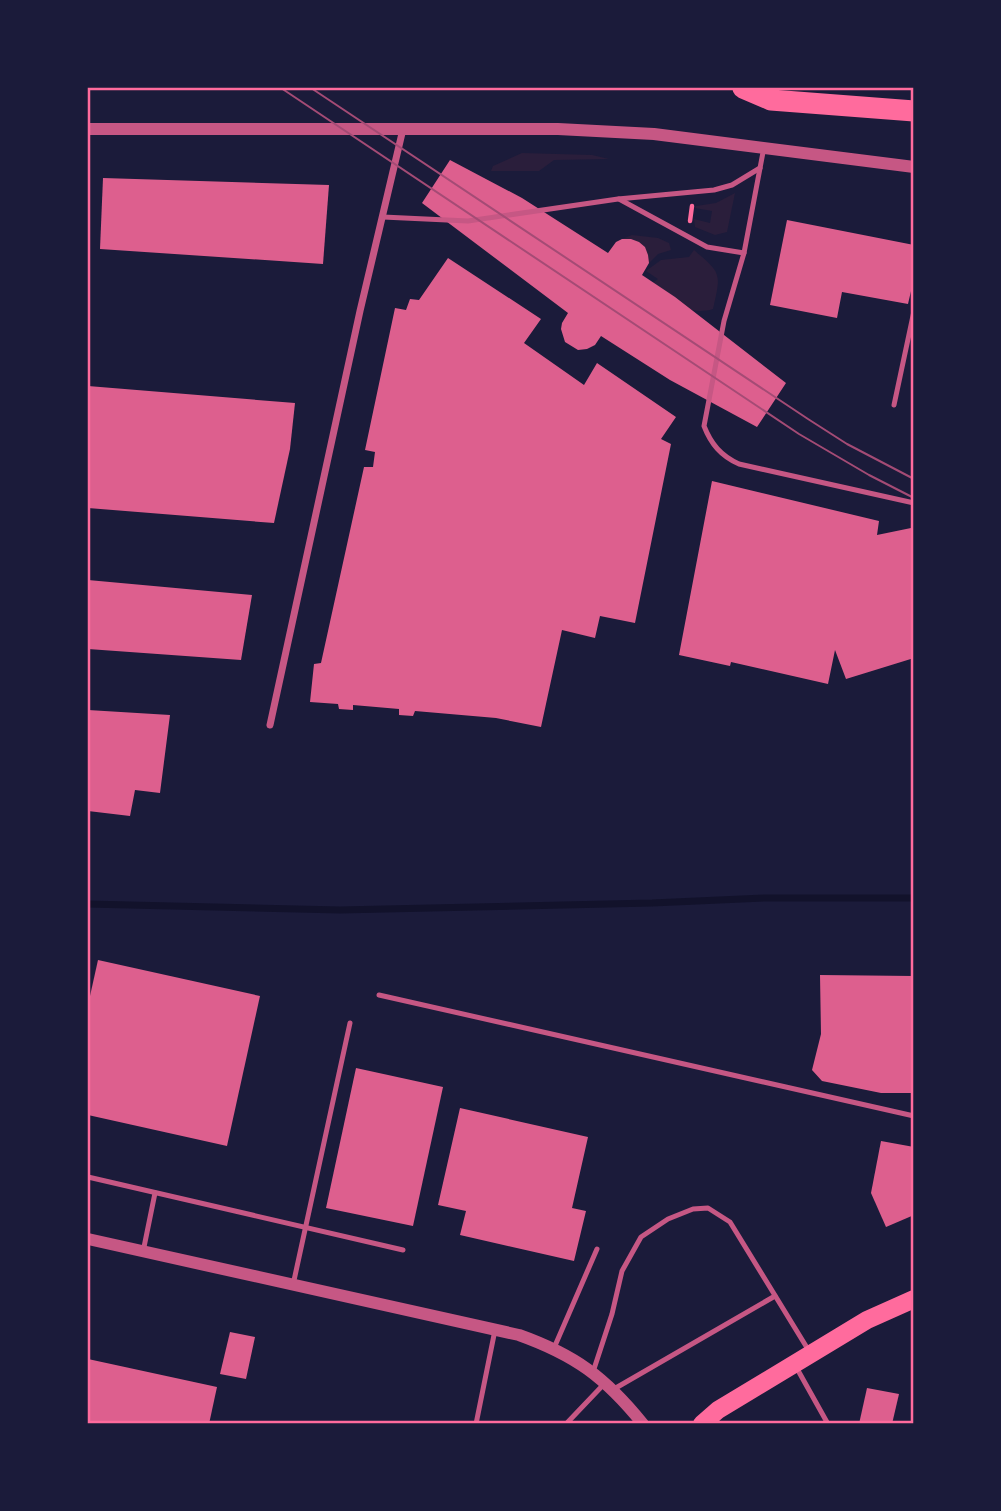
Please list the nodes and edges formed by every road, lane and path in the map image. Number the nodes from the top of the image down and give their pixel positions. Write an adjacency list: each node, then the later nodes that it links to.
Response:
1 (743, 88): 2 (highway)
2 (914, 111)
3 (88, 129): 4 (street)
4 (403, 129): 5 (street); 10 (street)
5 (764, 146): 6 (street); 7 (lane)
6 (914, 167)
7 (760, 168): 8 (lane); 12 (lane)
8 (618, 199): 10 (lane); 12 (lane)
9 (692, 206): 11 (path)
10 (383, 216): 16 (street)
11 (690, 221)
12 (744, 253): 15 (lane)
13 (914, 311): 14 (lane)
14 (894, 405)
15 (914, 503)
16 (270, 725)
17 (379, 995): 19 (lane)
18 (350, 1023): 22 (lane)
19 (914, 1116)
20 (88, 1177): 21 (lane)
21 (155, 1193): 22 (lane); 26 (lane)
22 (305, 1229): 25 (lane); 27 (lane)
23 (88, 1239): 26 (street)
24 (597, 1249): 31 (lane)
25 (403, 1250)
26 (143, 1252): 27 (street)
27 (293, 1285): 30 (street)
28 (775, 1296): 32 (lane); 34 (lane); 35 (lane)
29 (914, 1299): 32 (main road)
30 (495, 1330): 31 (street); 36 (lane)
31 (554, 1348): 34 (street)
32 (810, 1354): 33 (main road)
33 (794, 1364): 39 (main road); 40 (lane)
34 (593, 1371): 35 (street)
35 (608, 1387): 37 (lane); 38 (street)
36 (476, 1423)
37 (566, 1423)
38 (643, 1423)
39 (702, 1423)
40 (828, 1423)

